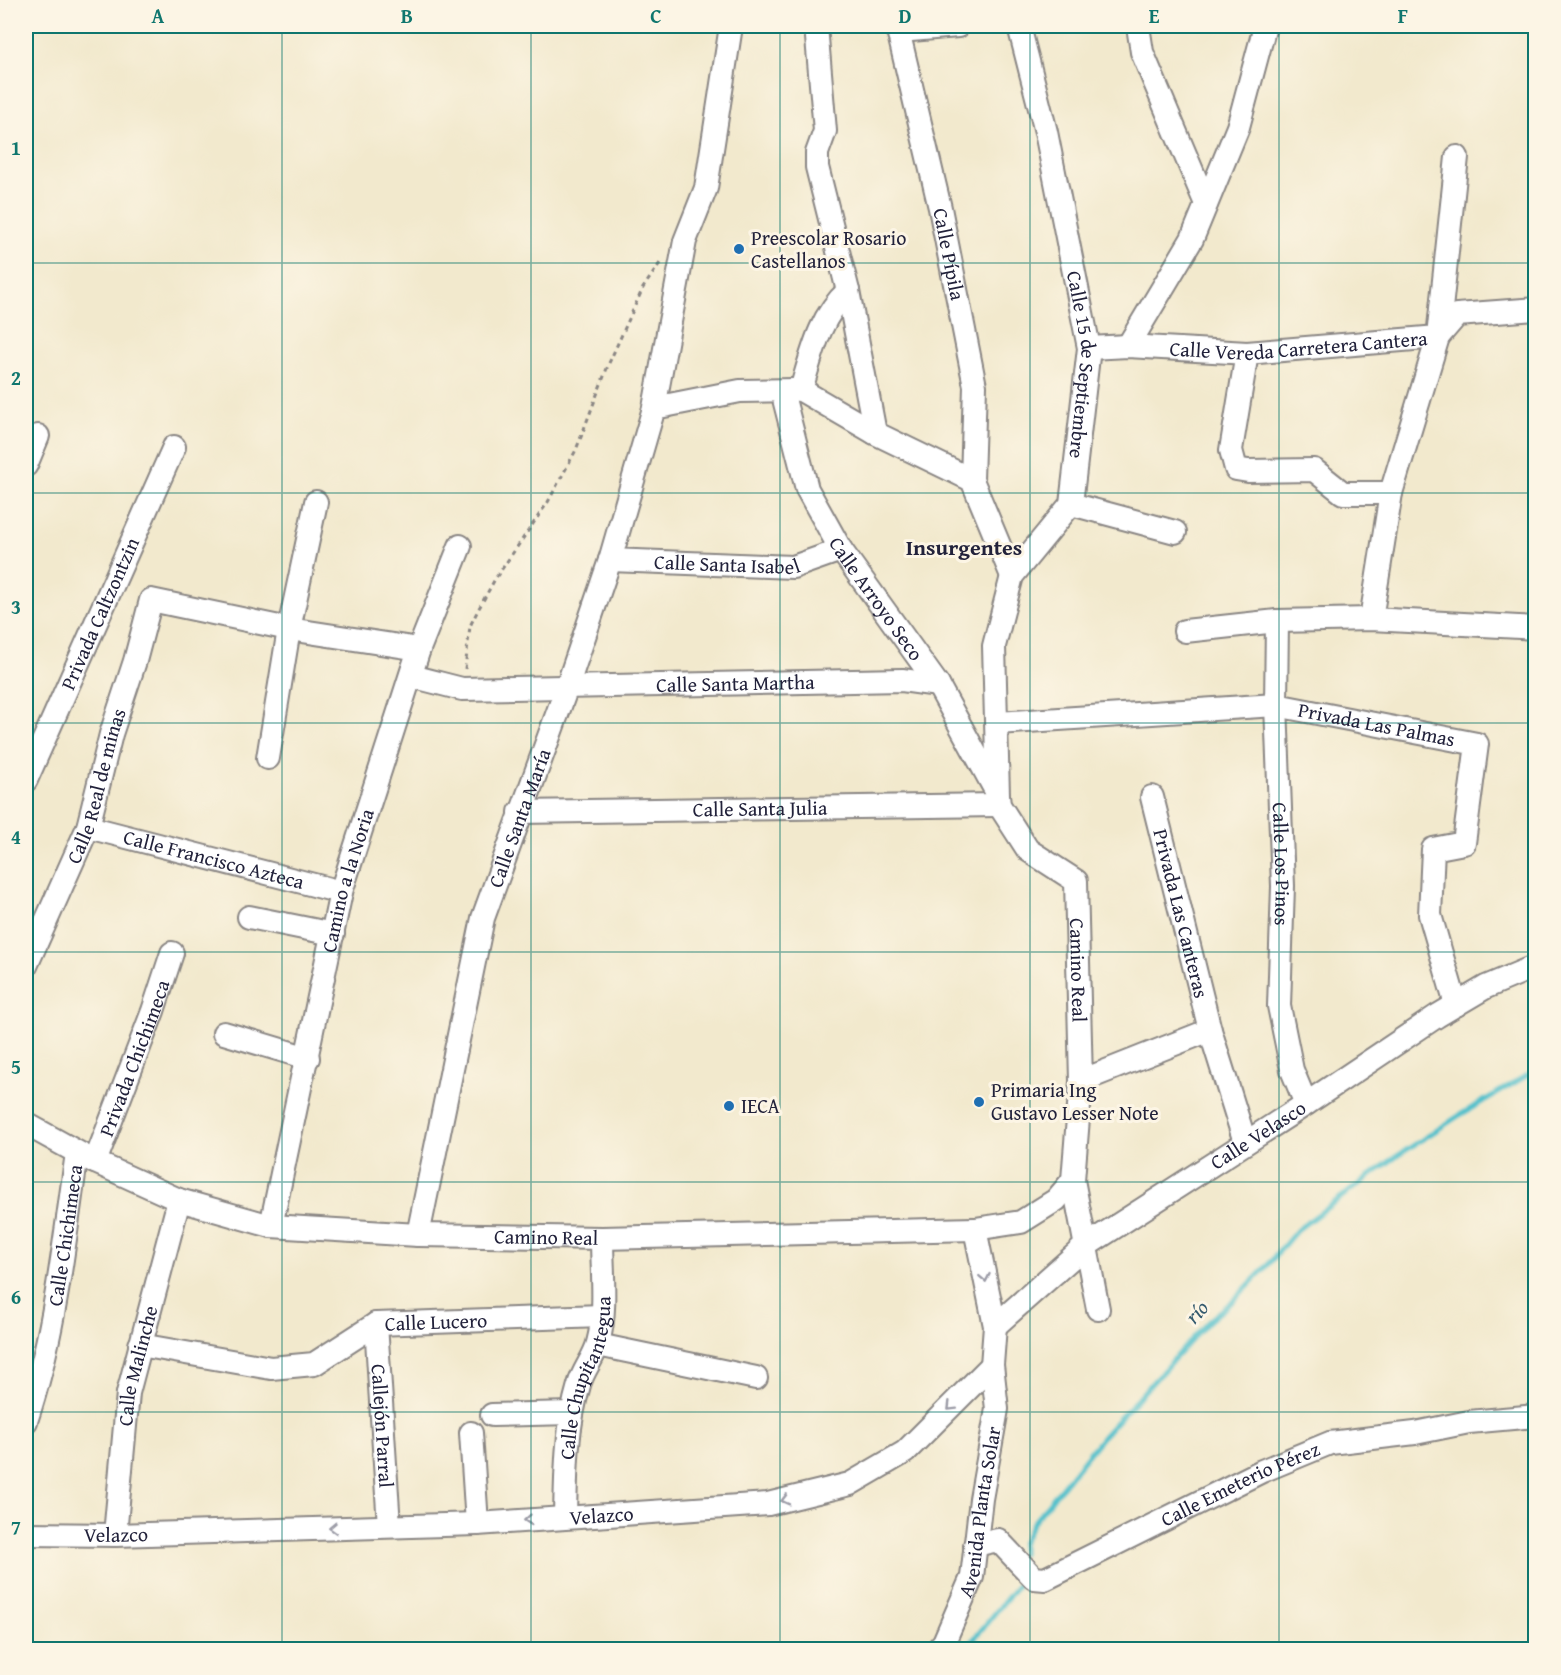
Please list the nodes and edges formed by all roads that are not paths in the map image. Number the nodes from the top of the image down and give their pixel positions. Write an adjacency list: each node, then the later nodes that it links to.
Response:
1 (731, 26): 17 (street, Calle Santa María)
2 (816, 26): 10 (street)
3 (958, 26): 7 (street)
4 (1019, 26): 14 (street, Calle 15 de Septiembre)
5 (1138, 26): 9 (street)
6 (1265, 26): 9 (street)
7 (898, 28): 22 (street, Calle Pípila)
8 (1457, 157): 12 (street)
9 (1206, 204): 13 (street)
10 (848, 291): 16 (street); 18 (street)
11 (1536, 309): 12 (street, Calle Vereda Carretera Cantera)
12 (1438, 337): 15 (street, Calle Vereda Carretera Cantera); 23 (street)
13 (1128, 346): 14 (street, Calle Vereda Carretera Cantera); 15 (street, Calle Vereda Carretera Cantera)
14 (1089, 348): 25 (street, Calle 15 de Septiembre)
15 (1247, 352): 23 (street)
16 (791, 390): 17 (street); 18 (street); 28 (street, Calle Arroyo Seco)
17 (654, 408): 29 (street, Calle Santa María)
18 (875, 433): 22 (street)
19 (38, 436): 21 (street)
20 (174, 447): 45 (street, Privada Caltzontzin)
21 (26, 465)
22 (972, 480): 30 (street)
23 (1391, 493): 31 (street)
24 (316, 502): 34 (street)
25 (1071, 504): 26 (street); 30 (street)
26 (1175, 532)
27 (460, 546): 36 (street, Camino a la Noria)
28 (841, 550): 29 (street, Calle Santa Isabel); 37 (street, Calle Arroyo Seco)
29 (610, 560): 41 (street, Calle Santa María)
30 (1012, 576): 43 (street)
31 (1371, 619): 32 (street); 33 (street)
32 (1276, 621): 35 (street); 42 (street, Calle Los Pinos)
33 (1536, 628)
34 (289, 629): 36 (street); 44 (street); 49 (street, Calle Real de minas)
35 (1185, 631)
36 (419, 649): 38 (street, Camino a la Noria)
37 (913, 651): 39 (street); 40 (street, Calle Arroyo Seco)
38 (411, 676): 41 (street, Calle Santa Martha); 50 (street, Camino a la Noria)
39 (902, 680): 40 (street, Calle Santa Martha); 41 (street, Calle Santa Martha)
40 (938, 685): 47 (street, Calle Arroyo Seco)
41 (567, 687): 48 (street, Calle Santa María)
42 (1276, 705): 43 (street); 56 (street, Privada Las Palmas); 61 (street, Calle Los Pinos)
43 (997, 723): 47 (street)
44 (268, 758)
45 (26, 780)
46 (1152, 797): 57 (street, Privada Las Canteras)
47 (999, 800): 48 (street, Calle Santa Julia); 60 (street, Camino Real)
48 (520, 812): 69 (street, Calle Santa María)
49 (88, 827): 50 (street, Calle Francisco Azteca); 54 (street, Calle Real de minas)
50 (341, 892): 52 (street, Camino a la Noria)
51 (249, 917): 52 (street)
52 (333, 934): 59 (street, Camino a la Noria)
53 (172, 954): 64 (street, Privada Chichimeca)
54 (26, 966)
55 (1536, 966): 56 (street, Calle Velasco)
56 (1456, 1005): 61 (street, Calle Velasco)
57 (1210, 1030): 60 (street); 63 (street, Privada Las Canteras)
58 (224, 1033): 59 (street)
59 (308, 1058): 67 (street, Camino a la Noria)
60 (1081, 1081): 65 (street, Camino Real)
61 (1306, 1104): 63 (street, Calle Velasco)
62 (26, 1124): 64 (street, Camino Real)
63 (1245, 1142): 71 (street, Calle Velasco)
64 (86, 1157): 66 (street, Camino Real); 83 (street, Calle Chichimeca)
65 (1073, 1180): 68 (street, Camino Real); 71 (street, Camino Real)
66 (179, 1200): 67 (street, Camino Real); 77 (street, Calle Malinche)
67 (271, 1226): 69 (street, Camino Real)
68 (975, 1229): 70 (street, Camino Real); 75 (street, one-way to 75)
69 (418, 1235): 70 (street, Camino Real)
70 (602, 1238): 73 (street, Calle Chupitantegua)
71 (1084, 1247): 72 (street, Camino Real); 75 (street, Calle Velasco)
72 (1098, 1309)
73 (602, 1316): 74 (street, Calle Lucero); 76 (street, Calle Chupitantegua)
74 (376, 1324): 77 (street, Calle Lucero); 87 (street, Callejón Parral)
75 (995, 1326): 78 (street)
76 (598, 1345): 79 (street); 80 (street, Calle Chupitantegua)
77 (140, 1346): 89 (street, Calle Malinche)
78 (992, 1365): 85 (street, Velazco, one-way to 85); 90 (street, Avenida Planta Solar)
79 (756, 1378)
80 (572, 1413): 81 (street); 85 (street, Calle Chupitantegua)
81 (492, 1414)
82 (1536, 1416): 90 (street, Calle Emeterio Pérez)
83 (26, 1420)
84 (471, 1433): 86 (street)
85 (566, 1517): 86 (street, Velazco, one-way to 86)
86 (477, 1524): 87 (street, Velazco)
87 (389, 1526): 89 (street, Velazco, one-way to 89)
88 (26, 1534): 89 (street, Velazco)
89 (115, 1535)
90 (975, 1545): 91 (street, Avenida Planta Solar)
91 (937, 1650)

